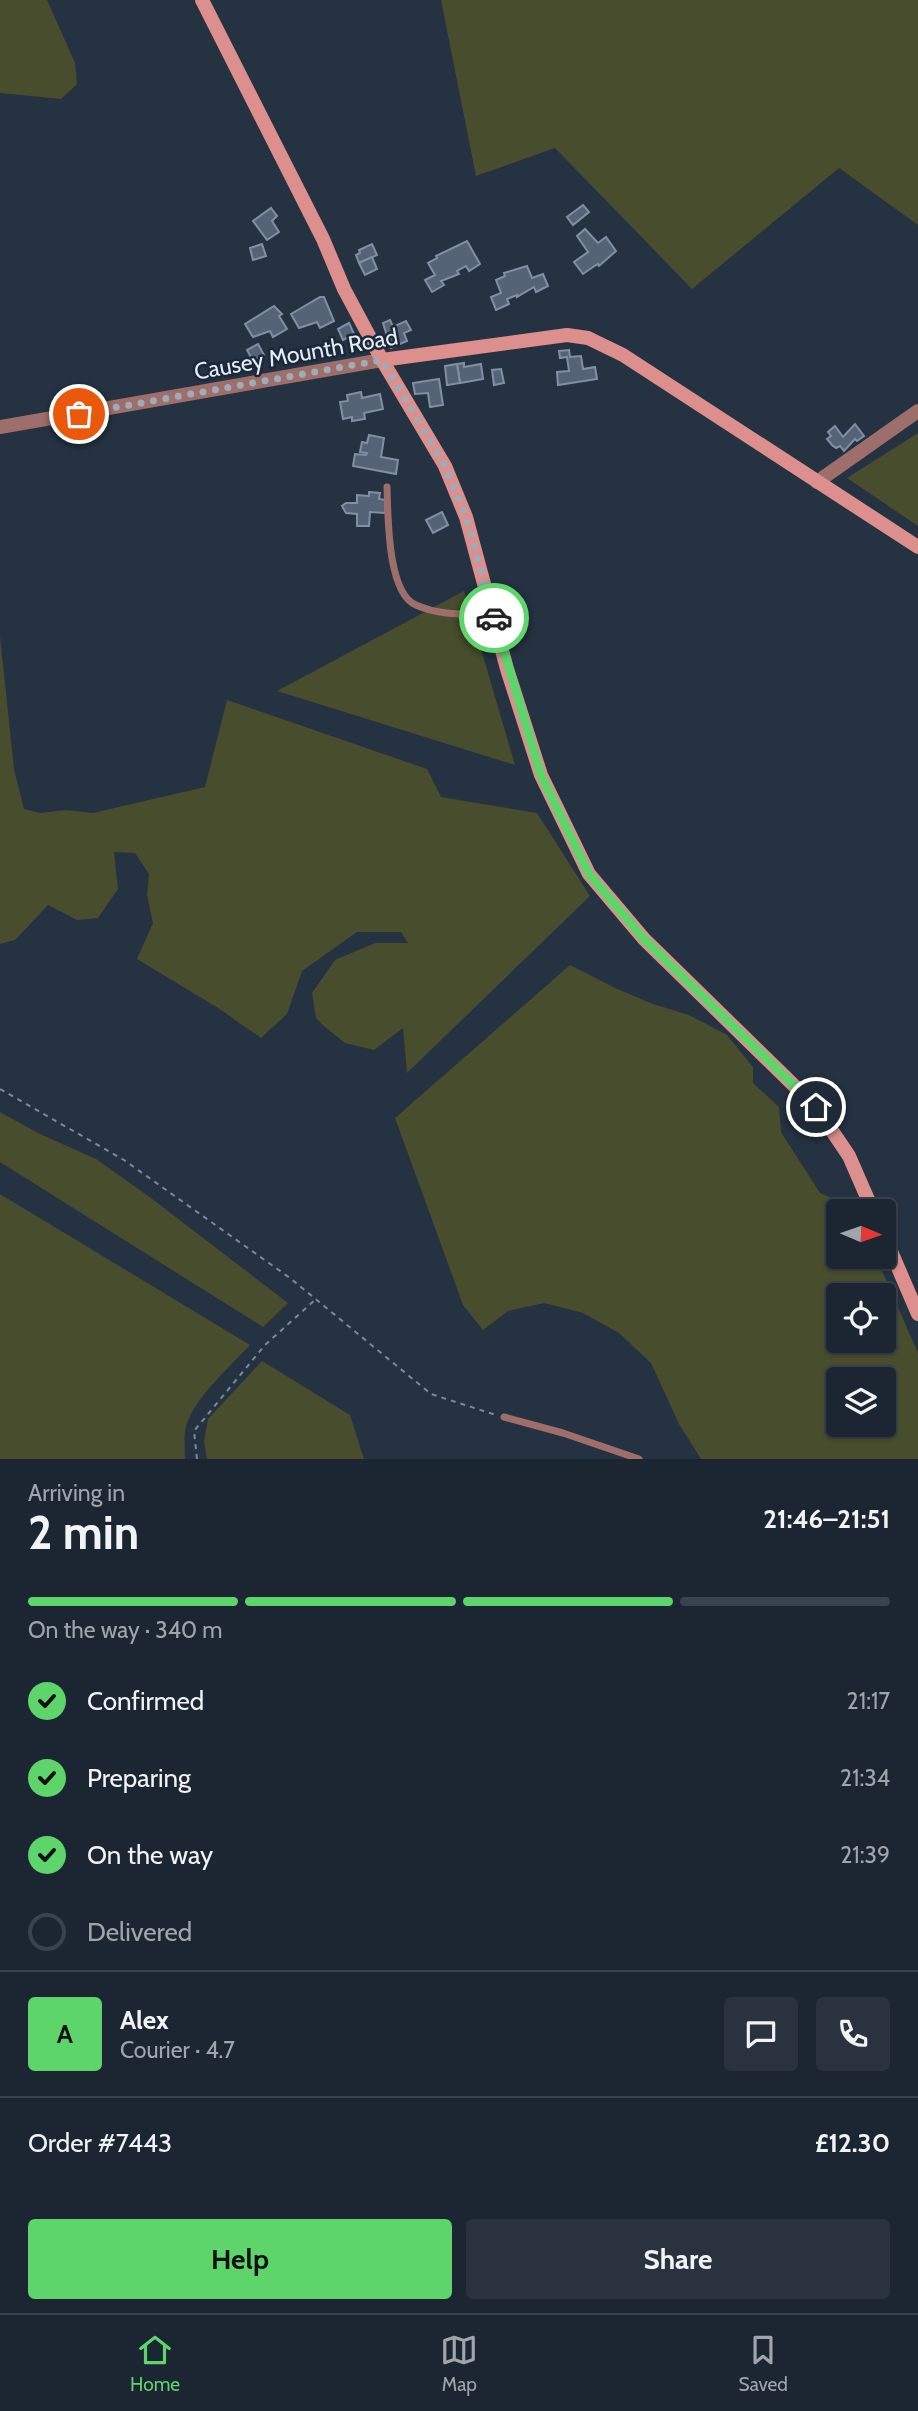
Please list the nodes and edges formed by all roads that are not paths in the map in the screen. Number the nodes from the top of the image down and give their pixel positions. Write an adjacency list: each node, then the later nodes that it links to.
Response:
1 (202, 0): 2 (street)
2 (382, 360): 4 (street, Causey Mounth Road); 5 (street, Causey Mounth Road); 8 (street)
3 (918, 411): 5 (street)
4 (0, 427)
5 (817, 482): 7 (street, Causey Mounth Road)
6 (387, 487): 8 (lane)
7 (918, 547)
8 (493, 615): 9 (street)
9 (868, 1199)
10 (896, 1263): 11 (street)
11 (918, 1314)
12 (504, 1417): 13 (lane)
13 (639, 1459)

